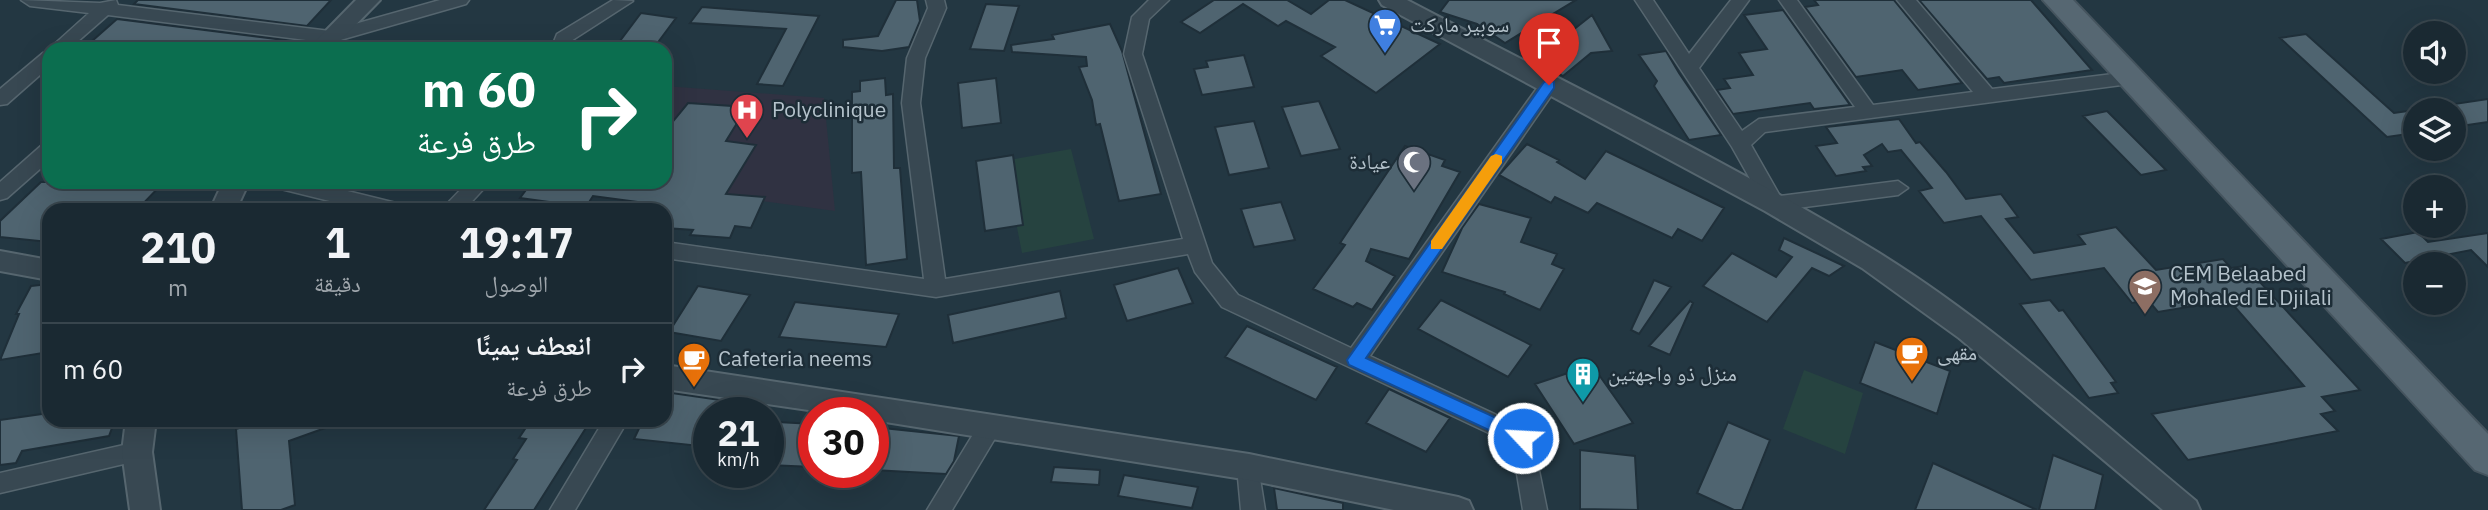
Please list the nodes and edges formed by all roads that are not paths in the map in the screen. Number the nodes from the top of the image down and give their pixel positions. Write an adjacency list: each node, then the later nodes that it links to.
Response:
1 (30, 0): 13 (street)
2 (369, 0): 16 (street)
3 (460, 0): 17 (street)
4 (934, 0): 39 (street)
5 (1160, 0): 35 (street)
6 (1390, 0): 22 (street)
7 (1644, 0): 20 (street)
8 (1740, 0): 20 (street)
9 (1788, 0): 25 (street)
10 (1906, 0): 23 (street)
11 (2057, 0): 21 (main road)
12 (624, 1): 18 (street)
13 (108, 5): 14 (street); 15 (street)
14 (66, 42)
15 (319, 42)
16 (326, 42)
17 (328, 42)
18 (562, 42)
19 (42, 63): 24 (street)
20 (1689, 69): 26 (street)
21 (2129, 78): 23 (street); 46 (main road)
22 (1549, 85): 34 (street); 40 (street)
23 (1987, 96): 25 (street)
24 (0, 99)
25 (1868, 111): 26 (street)
26 (1740, 144): 34 (street)
27 (42, 155): 28 (street)
28 (5, 184)
29 (1898, 188): 34 (street)
30 (310, 189): 32 (street)
31 (473, 189): 33 (street)
32 (367, 203)
33 (459, 203)
34 (1774, 204): 55 (street)
35 (1196, 245): 39 (street); 40 (street)
36 (672, 251): 39 (street)
37 (0, 261): 38 (street)
38 (42, 269)
39 (936, 289)
40 (1355, 360): 54 (street)
41 (672, 378): 42 (street)
42 (991, 425): 47 (street); 51 (street)
43 (140, 427): 45 (street)
44 (611, 427): 50 (street)
45 (136, 452): 48 (street); 49 (street)
46 (2488, 459)
47 (1249, 467): 52 (street); 53 (street)
48 (0, 483)
49 (145, 510)
50 (562, 510)
51 (939, 510)
52 (1252, 510)
53 (1458, 510)
54 (1535, 510)
55 (2185, 510)

